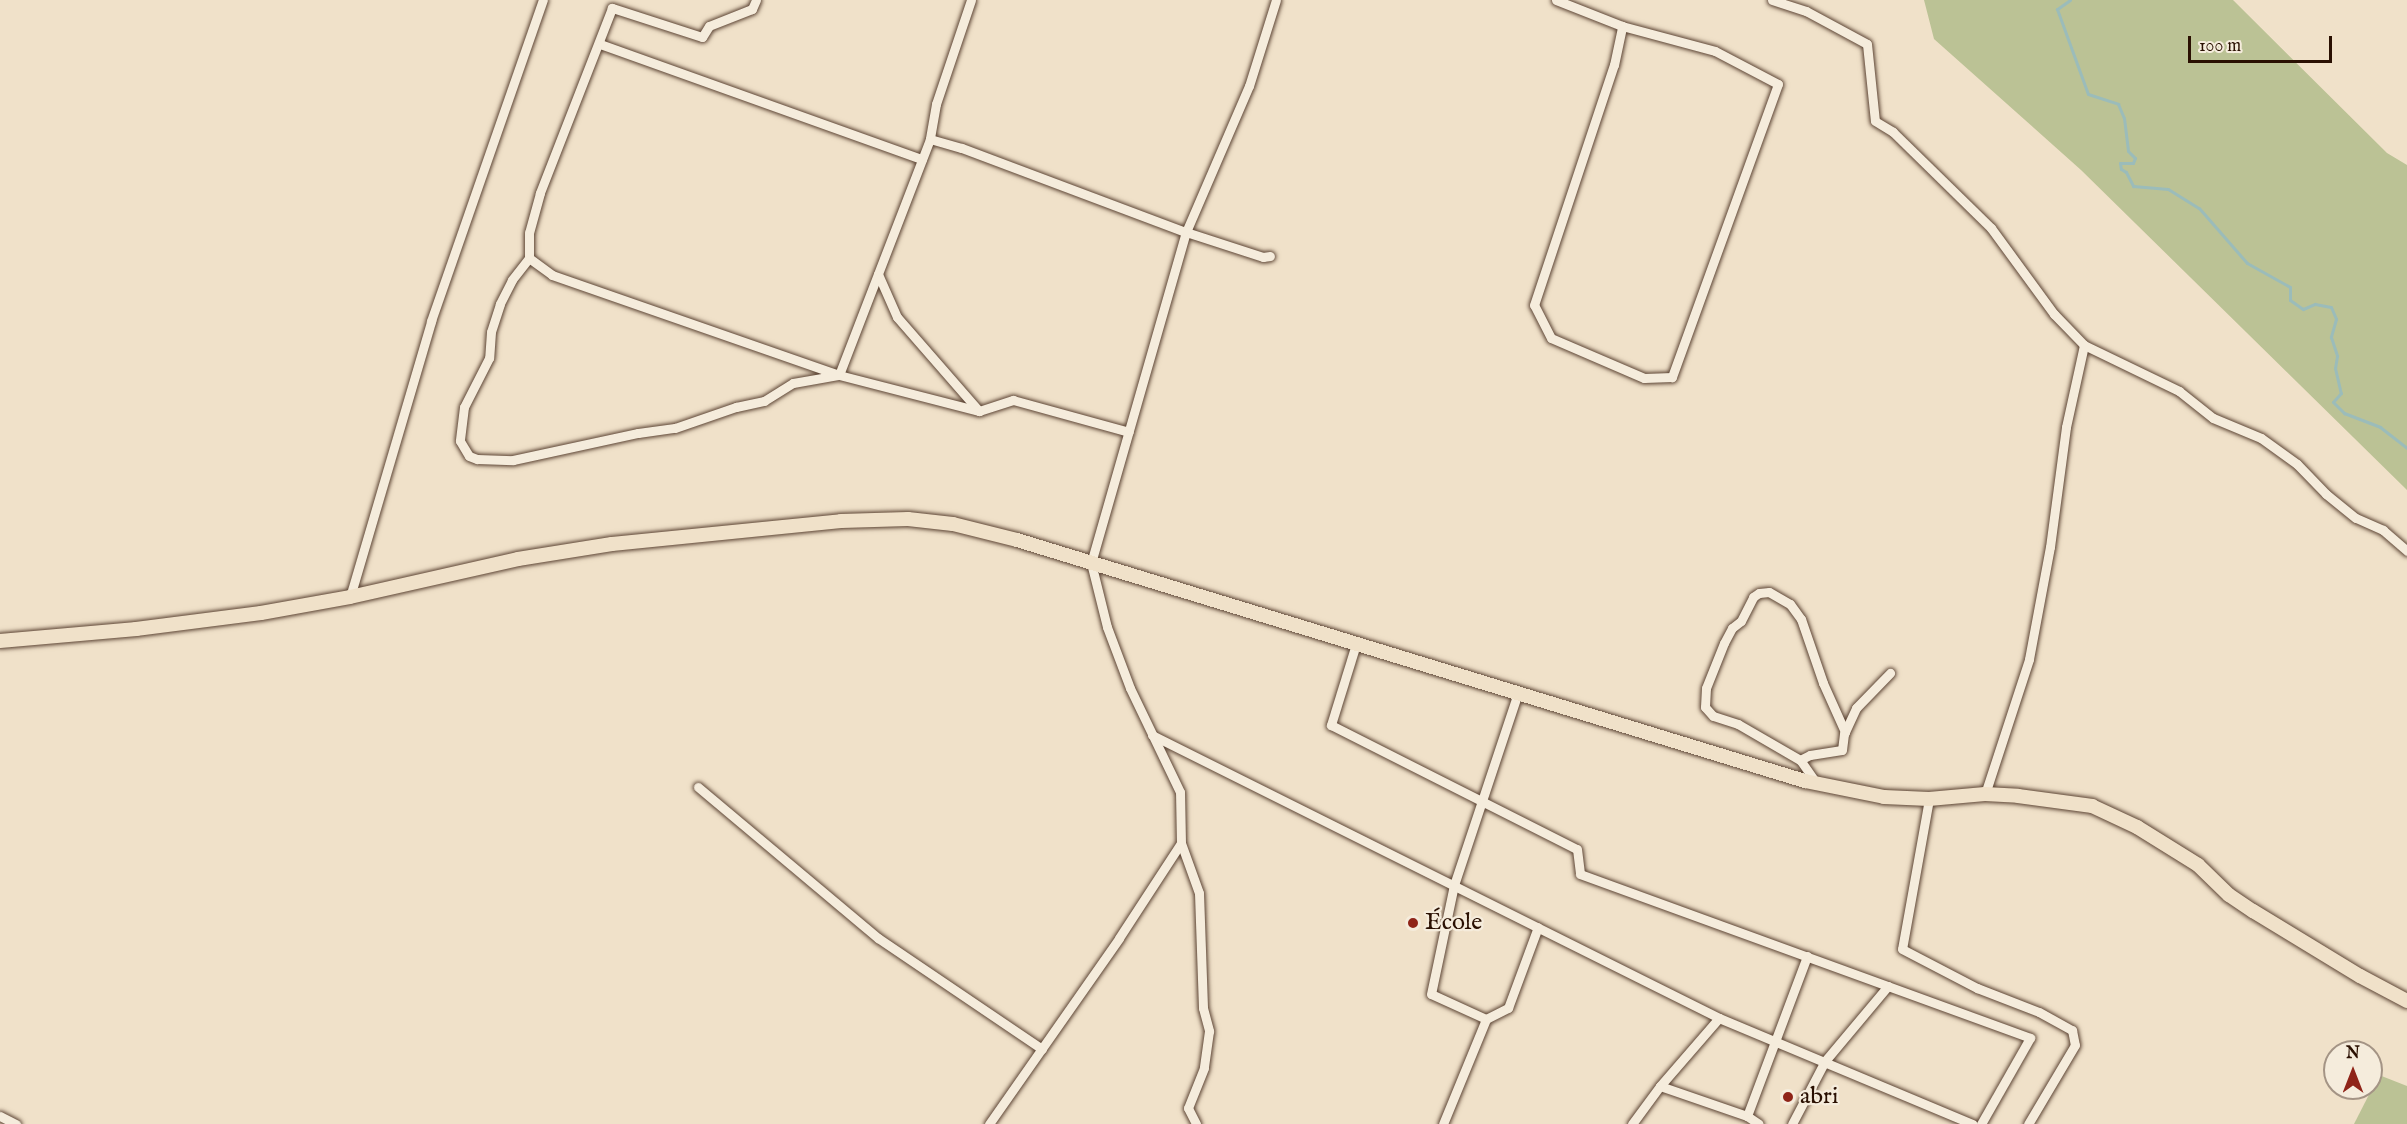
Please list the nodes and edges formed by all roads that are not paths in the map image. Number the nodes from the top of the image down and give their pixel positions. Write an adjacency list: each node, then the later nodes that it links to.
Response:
1 (543, 0): 22 (street)
2 (756, 0): 7 (street)
3 (971, 0): 10 (street)
4 (1276, 0): 12 (street)
5 (1556, 0): 8 (street)
6 (1772, 0): 16 (street)
7 (614, 4): 9 (street)
8 (1622, 26): 8 (street)
9 (600, 44): 11 (street); 14 (street)
10 (930, 139): 11 (street); 12 (street)
11 (922, 159): 15 (street)
12 (1186, 232): 13 (street); 19 (street)
13 (1270, 255)
14 (529, 258): 17 (street); 17 (street)
15 (878, 274): 17 (street); 18 (street)
16 (2085, 345): 20 (street); 32 (street)
17 (839, 375): 18 (street)
18 (979, 411): 19 (street)
19 (1129, 432): 21 (street)
20 (2407, 550)
21 (1091, 563): 22 (main road); 24 (main road); 28 (street)
22 (350, 597): 23 (main road)
23 (0, 641)
24 (1356, 644): 26 (main road); 34 (street)
25 (1890, 673): 27 (street)
26 (1518, 693): 30 (main road); 34 (street)
27 (1845, 732): 29 (street); 29 (street)
28 (1152, 735): 35 (street); 36 (street)
29 (1800, 760): 30 (street)
30 (1817, 784): 33 (main road)
31 (698, 787): 44 (street)
32 (1985, 794): 33 (main road); 40 (main road)
33 (1929, 799): 58 (street)
34 (1483, 801): 36 (street); 38 (street)
35 (1181, 843): 44 (street); 51 (street)
36 (1454, 885): 37 (street); 42 (street)
37 (1538, 927): 41 (street); 42 (street)
38 (1807, 956): 39 (street); 43 (street)
39 (1888, 986): 45 (street); 57 (street)
40 (2407, 1001)
41 (1719, 1018): 43 (street); 46 (street)
42 (1486, 1019): 52 (street)
43 (1774, 1039): 45 (street); 48 (street)
44 (1042, 1049): 50 (street)
45 (1825, 1061): 55 (street); 56 (street)
46 (1660, 1086): 48 (street); 53 (street)
47 (0, 1116): 49 (street)
48 (1747, 1116): 54 (street)
49 (16, 1124)
50 (988, 1124)
51 (1196, 1124)
52 (1443, 1124)
53 (1632, 1124)
54 (1759, 1124)
55 (1792, 1124)
56 (1973, 1124)
57 (1981, 1124)
58 (2028, 1124)

